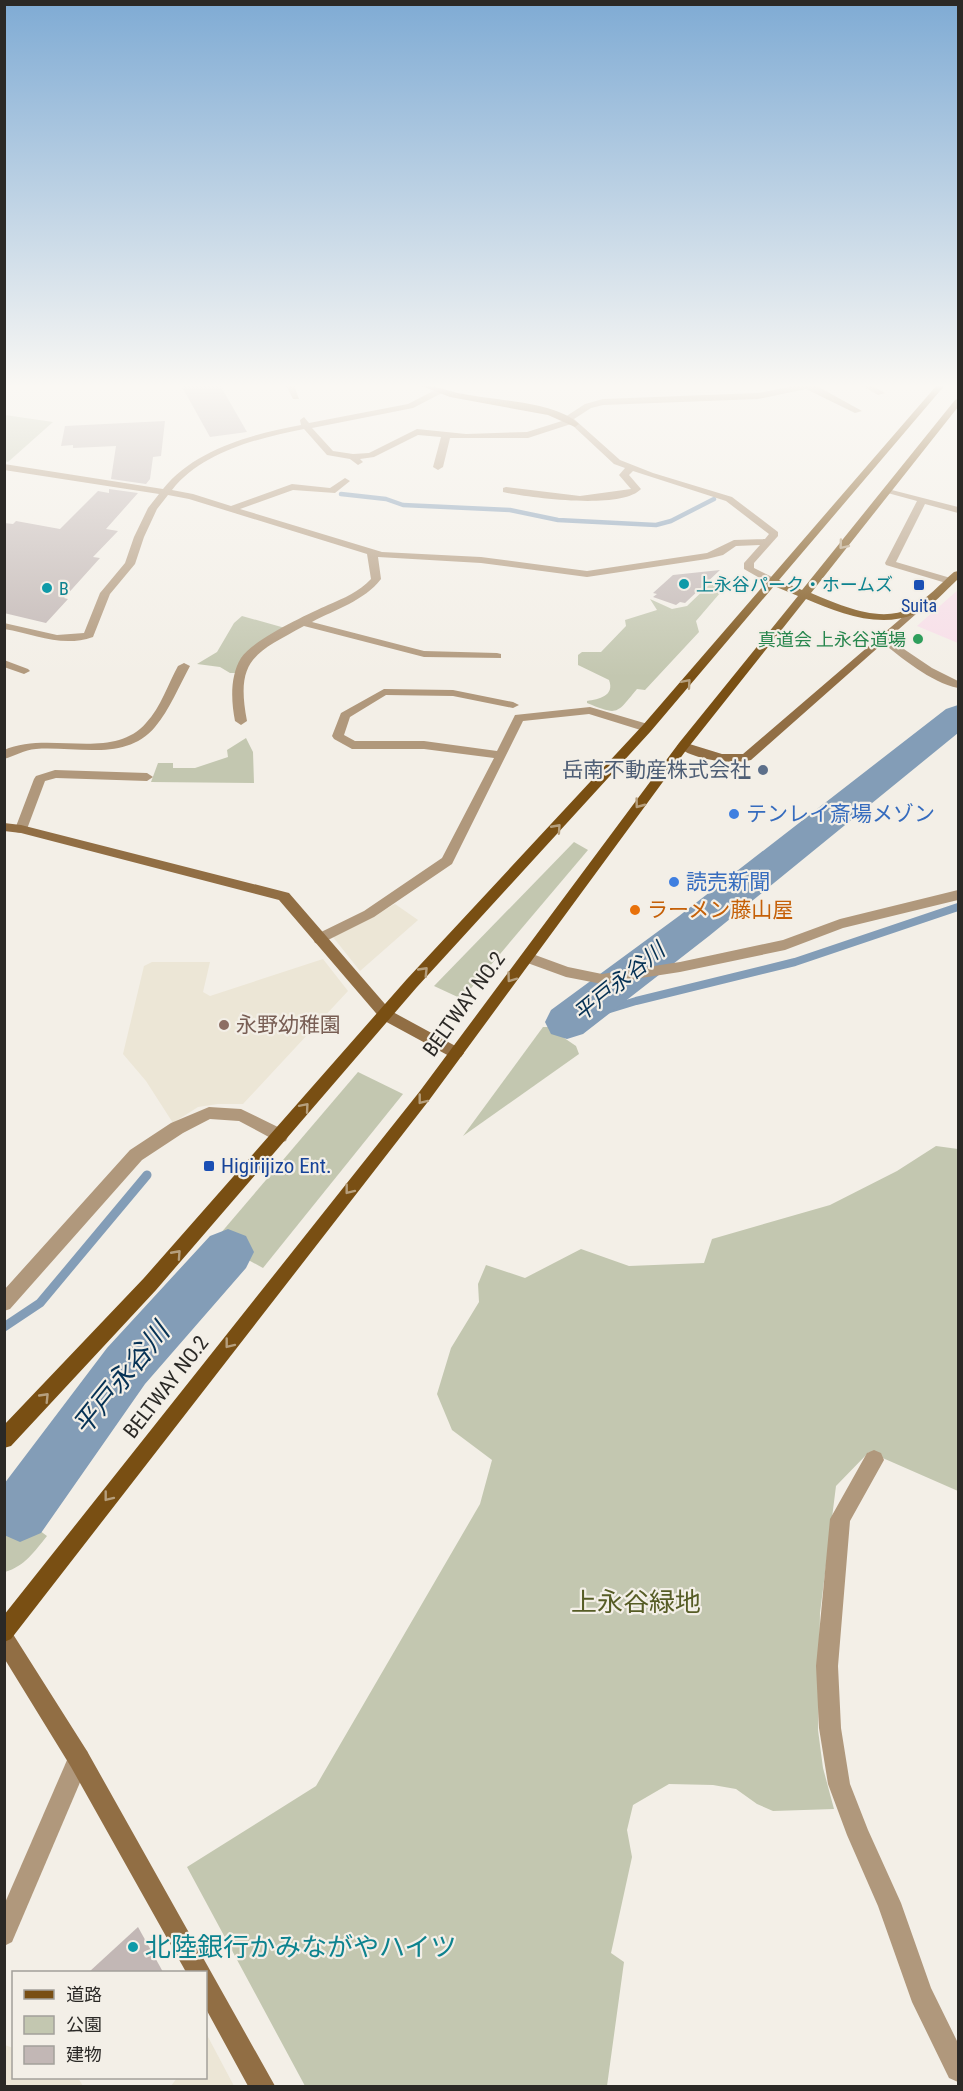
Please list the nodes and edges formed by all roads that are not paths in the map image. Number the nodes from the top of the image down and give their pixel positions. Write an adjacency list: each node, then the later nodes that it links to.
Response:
1 (105, 483): 10 (street)
2 (176, 483): 10 (street)
3 (343, 483): 12 (street)
4 (630, 483): 8 (street)
5 (677, 483): 14 (street)
6 (856, 483): 17 (main road, BELTWAY NO.2)
7 (892, 483): 9 (main road, BELTWAY NO.2)
8 (507, 490)
9 (886, 490): 11 (street); 18 (main road, BELTWAY NO.2, one-way to 18)
10 (166, 492): 12 (street); 21 (street)
11 (922, 500): 13 (street); 16 (street)
12 (231, 510): 15 (street)
13 (958, 510)
14 (767, 542): 15 (street); 17 (street)
15 (372, 552): 20 (street)
16 (954, 578): 19 (main road)
17 (774, 582): 18 (main road); 30 (main road, BELTWAY NO.2, one-way to 17)
18 (804, 593): 19 (main road); 31 (main road, BELTWAY NO.2)
19 (912, 612): 22 (street)
20 (301, 622): 23 (street); 29 (street)
21 (4, 626)
22 (883, 638): 27 (street); 31 (street)
23 (497, 656)
24 (4, 663): 26 (street)
25 (184, 666): 32 (street)
26 (24, 671)
27 (958, 684)
28 (513, 705): 33 (street)
29 (241, 721)
30 (647, 728): 33 (street); 40 (main road, BELTWAY NO.2, one-way to 30)
31 (682, 746): 39 (main road, BELTWAY NO.2, one-way to 39)
32 (4, 755)
33 (501, 755): 38 (street)
34 (147, 777): 36 (street)
35 (4, 827): 36 (street)
36 (21, 829): 38 (street)
37 (958, 895): 39 (street)
38 (320, 939): 40 (street)
39 (527, 957): 41 (main road, BELTWAY NO.2, one-way to 41)
40 (386, 1015): 41 (street); 42 (main road, BELTWAY NO.2, one-way to 40)
41 (456, 1053): 46 (main road, BELTWAY NO.2, one-way to 46)
42 (280, 1136): 43 (street); 44 (main road, BELTWAY NO.2, one-way to 42)
43 (4, 1303)
44 (4, 1439)
45 (874, 1460): 52 (street)
46 (4, 1632)
47 (4, 1638): 48 (street)
48 (79, 1759): 49 (street); 50 (street)
49 (4, 1934)
50 (198, 1971)
51 (207, 1987): 53 (street)
52 (958, 2069)
53 (262, 2086)

